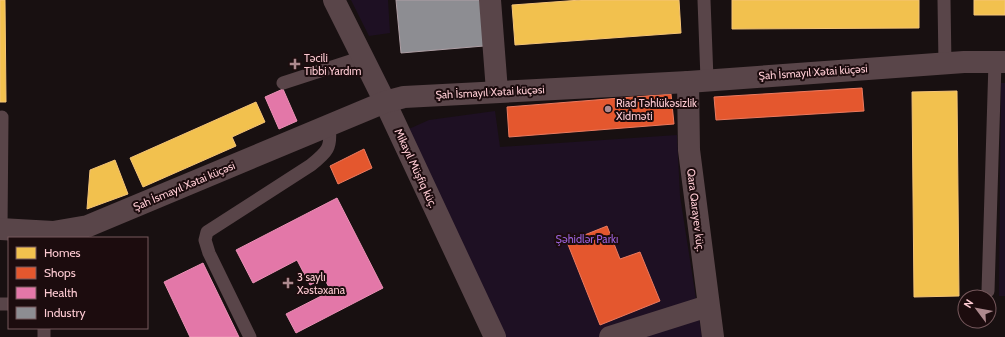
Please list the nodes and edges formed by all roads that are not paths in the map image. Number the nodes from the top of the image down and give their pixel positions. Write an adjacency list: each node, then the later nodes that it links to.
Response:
1 (334, 0): 5 (street, Mikayıl Müşfiq küç.)
2 (490, 0): 10 (street)
3 (704, 0): 8 (lane)
4 (944, 0): 7 (lane)
5 (363, 57): 9 (lane); 11 (street, Mikayıl Müşfiq küç.)
6 (1000, 62): 7 (street, Şah İsmayıl Xətai küçəsi); 15 (lane)
7 (945, 64): 8 (street, Şah İsmayıl Xətai küçəsi)
8 (697, 80): 10 (street, Şah İsmayıl Xətai küçəsi); 16 (street, Qara Qarayev küç.)
9 (283, 83)
10 (497, 91): 11 (street, Şah İsmayıl Xətai küçəsi)
11 (385, 102): 13 (street, Şah İsmayıl Xətai küçəsi); 18 (street, Mikayıl Müşfiq küç.)
12 (2, 117): 14 (lane)
13 (329, 126): 14 (street, Şah İsmayıl Xətai küçəsi); 17 (lane)
14 (1, 229)
15 (988, 289)
16 (708, 306): 19 (street); 20 (street, Qara Qarayev küç.)
17 (250, 337)
18 (494, 337)
19 (610, 337)
20 (713, 337)

